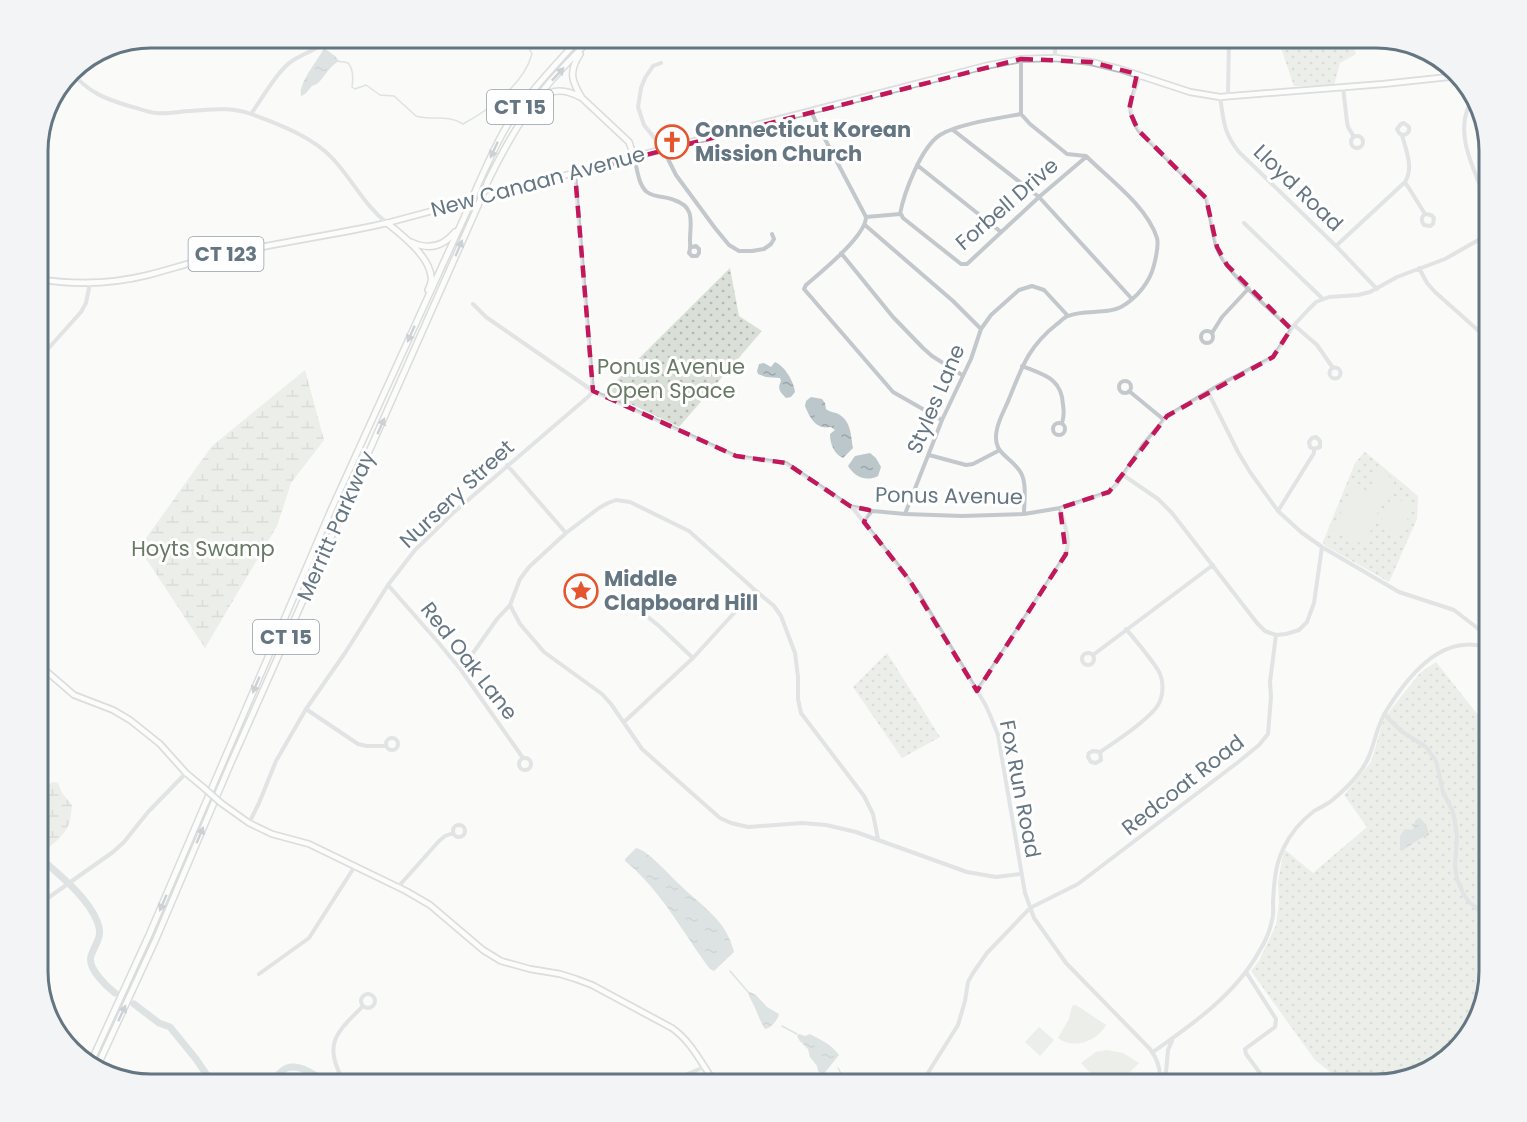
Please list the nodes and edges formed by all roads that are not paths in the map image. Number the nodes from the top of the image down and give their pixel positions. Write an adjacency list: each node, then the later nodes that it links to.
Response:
1 (317, 48): 20 (street)
2 (571, 48): 39 (highway, Merritt Parkway / CT 15, one-way to 39, bridge)
3 (582, 48): 19 (highway, Merritt Parkway / CT 15, one-way to 3)
4 (584, 48): 16 (highway)
5 (1055, 48): 7 (street)
6 (1229, 48): 14 (street)
7 (1055, 58): 8 (main road, New Canaan Avenue / CT 123); 10 (main road, New Canaan Avenue / CT 123)
8 (1021, 59): 18 (main road, New Canaan Avenue / CT 123); 21 (street)
9 (661, 63): 25 (street)
10 (1140, 75): 15 (main road, New Canaan Avenue / CT 123); 53 (street)
11 (1448, 77): 13 (main road, New Canaan Avenue / CT 123)
12 (78, 79): 20 (street)
13 (1343, 87): 14 (main road, New Canaan Avenue / CT 123); 24 (street)
14 (1228, 95): 15 (main road, New Canaan Avenue / CT 123)
15 (1220, 96): 47 (street, Lloyd Road)
16 (582, 98): 19 (highway); 28 (highway)
17 (1468, 106): 32 (street)
18 (812, 111): 25 (main road, New Canaan Avenue / CT 123); 38 (street)
19 (527, 112): 125 (highway, Merritt Parkway / CT 15, one-way to 19, bridge)
20 (251, 114): 41 (street)
21 (1022, 114): 22 (street); 26 (street, Forbell Drive)
22 (953, 129): 29 (street); 35 (street)
23 (1402, 135): 33 (street)
24 (1354, 136)
25 (663, 149): 28 (main road, New Canaan Avenue / CT 123); 44 (street)
26 (1067, 154): 27 (street, Forbell Drive); 30 (street, Forbell Drive)
27 (1086, 156): 30 (street, Forbell Drive); 55 (street)
28 (634, 157): 31 (main road, New Canaan Avenue / CT 123); 48 (street)
29 (917, 165): 36 (street); 43 (street)
30 (1074, 166): 35 (street, Forbell Drive)
31 (575, 173): 41 (main road, New Canaan Avenue / CT 123); 68 (street)
32 (1477, 179): 34 (street)
33 (1405, 182): 37 (street); 47 (street)
34 (1479, 183)
35 (1039, 197): 43 (street, Forbell Drive); 55 (street)
36 (900, 214): 38 (street); 43 (street, Forbell Drive)
37 (1425, 214)
38 (866, 217): 42 (street)
39 (462, 223): 46 (highway); 58 (highway, Merritt Parkway / CT 15)
40 (1244, 223): 56 (street)
41 (387, 224): 46 (highway); 52 (main road, New Canaan Avenue / CT 123)
42 (865, 225): 49 (street); 61 (street, Styles Lane)
43 (1001, 232)
44 (772, 234)
45 (1479, 240): 50 (street)
46 (408, 241): 58 (highway)
47 (1336, 246): 54 (street, Lloyd Road)
48 (692, 247)
49 (841, 253): 67 (street); 72 (street)
50 (1419, 268): 54 (street); 62 (street)
51 (48, 280): 52 (main road, CT 123)
52 (90, 283): 64 (street)
53 (1249, 288): 60 (street); 63 (street)
54 (1377, 289): 56 (street)
55 (1132, 299): 59 (street)
56 (1323, 299): 60 (street, Ponus Avenue)
57 (472, 304): 68 (street, Ponus Avenue)
58 (423, 309): 123 (highway, Merritt Parkway / CT 15, one-way to 123)
59 (1068, 316): 61 (street, Styles Lane); 65 (street)
60 (1293, 327): 66 (street); 70 (street, Ponus Avenue)
61 (981, 329): 67 (street, Styles Lane)
62 (1479, 330)
63 (1212, 333)
64 (48, 349)
65 (1022, 366): 73 (street); 75 (street)
66 (1332, 368)
67 (962, 375): 72 (street, Styles Lane)
68 (593, 391): 77 (street, Nursery Street); 79 (street, Ponus Avenue)
69 (1129, 391): 71 (street)
70 (1208, 392): 71 (street, Ponus Avenue); 82 (street)
71 (1163, 419): 78 (street, Ponus Avenue)
72 (942, 420): 76 (street, Styles Lane)
73 (1062, 423)
74 (1314, 449): 82 (street)
75 (999, 451): 76 (street); 84 (street)
76 (929, 455): 83 (street, Styles Lane)
77 (507, 465): 86 (street); 89 (street, Nursery Street)
78 (1123, 475): 80 (street, Ponus Avenue); 88 (street)
79 (850, 506): 81 (street, Ponus Avenue); 85 (street, Fox Run Road)
80 (1060, 508): 84 (street, Ponus Avenue); 101 (street)
81 (873, 511): 83 (street, Ponus Avenue); 85 (street)
82 (1278, 511): 87 (street)
83 (905, 514): 84 (street, Ponus Avenue)
84 (1024, 514)
85 (864, 522): 101 (street, Fox Run Road)
86 (566, 533): 90 (street); 92 (street)
87 (1322, 547): 94 (street); 95 (street)
88 (1212, 565): 93 (street); 95 (street)
89 (388, 585): 99 (street, Red Oak Lane); 102 (street, Nursery Street)
90 (755, 590): 98 (street); 111 (street)
91 (628, 601): 98 (street)
92 (510, 605): 99 (street); 104 (street)
93 (1126, 629): 97 (street); 106 (street)
94 (1479, 630)
95 (1276, 635): 116 (street, Redcoat Road)
96 (1479, 646): 103 (street)
97 (1093, 656)
98 (693, 658): 104 (street)
99 (460, 670): 107 (street, Red Oak Lane)
100 (48, 673): 108 (main road)
101 (977, 691): 113 (street, Fox Run Road)
102 (306, 709): 105 (street); 109 (street, Nursery Street)
103 (1384, 714): 117 (street); 118 (street)
104 (624, 722): 111 (street)
105 (386, 746)
106 (1100, 753)
107 (523, 758)
108 (186, 773): 109 (main road, bridge); 115 (street)
109 (249, 823): 112 (main road)
110 (453, 833): 114 (street)
111 (878, 839): 113 (street)
112 (355, 866): 114 (main road); 119 (street)
113 (1021, 874): 116 (street, Fox Run Road)
114 (398, 887): 127 (main road)
115 (48, 897)
116 (1029, 908): 122 (street, Fox Run Road); 131 (street)
117 (1479, 910)
118 (1246, 972): 121 (street); 134 (street)
119 (259, 974)
120 (363, 1006): 128 (street)
121 (1174, 1037): 122 (street); 124 (street)
122 (1153, 1052): 126 (street, Fox Run Road)
123 (93, 1056)
124 (1167, 1058): 126 (street); 133 (street)
125 (100, 1060)
126 (1158, 1063): 132 (street, Fox Run Road)
127 (704, 1067): 129 (street); 130 (main road)
128 (339, 1074)
129 (688, 1074)
130 (709, 1074)
131 (927, 1074)
132 (1159, 1074)
133 (1164, 1074)
134 (1261, 1074)

